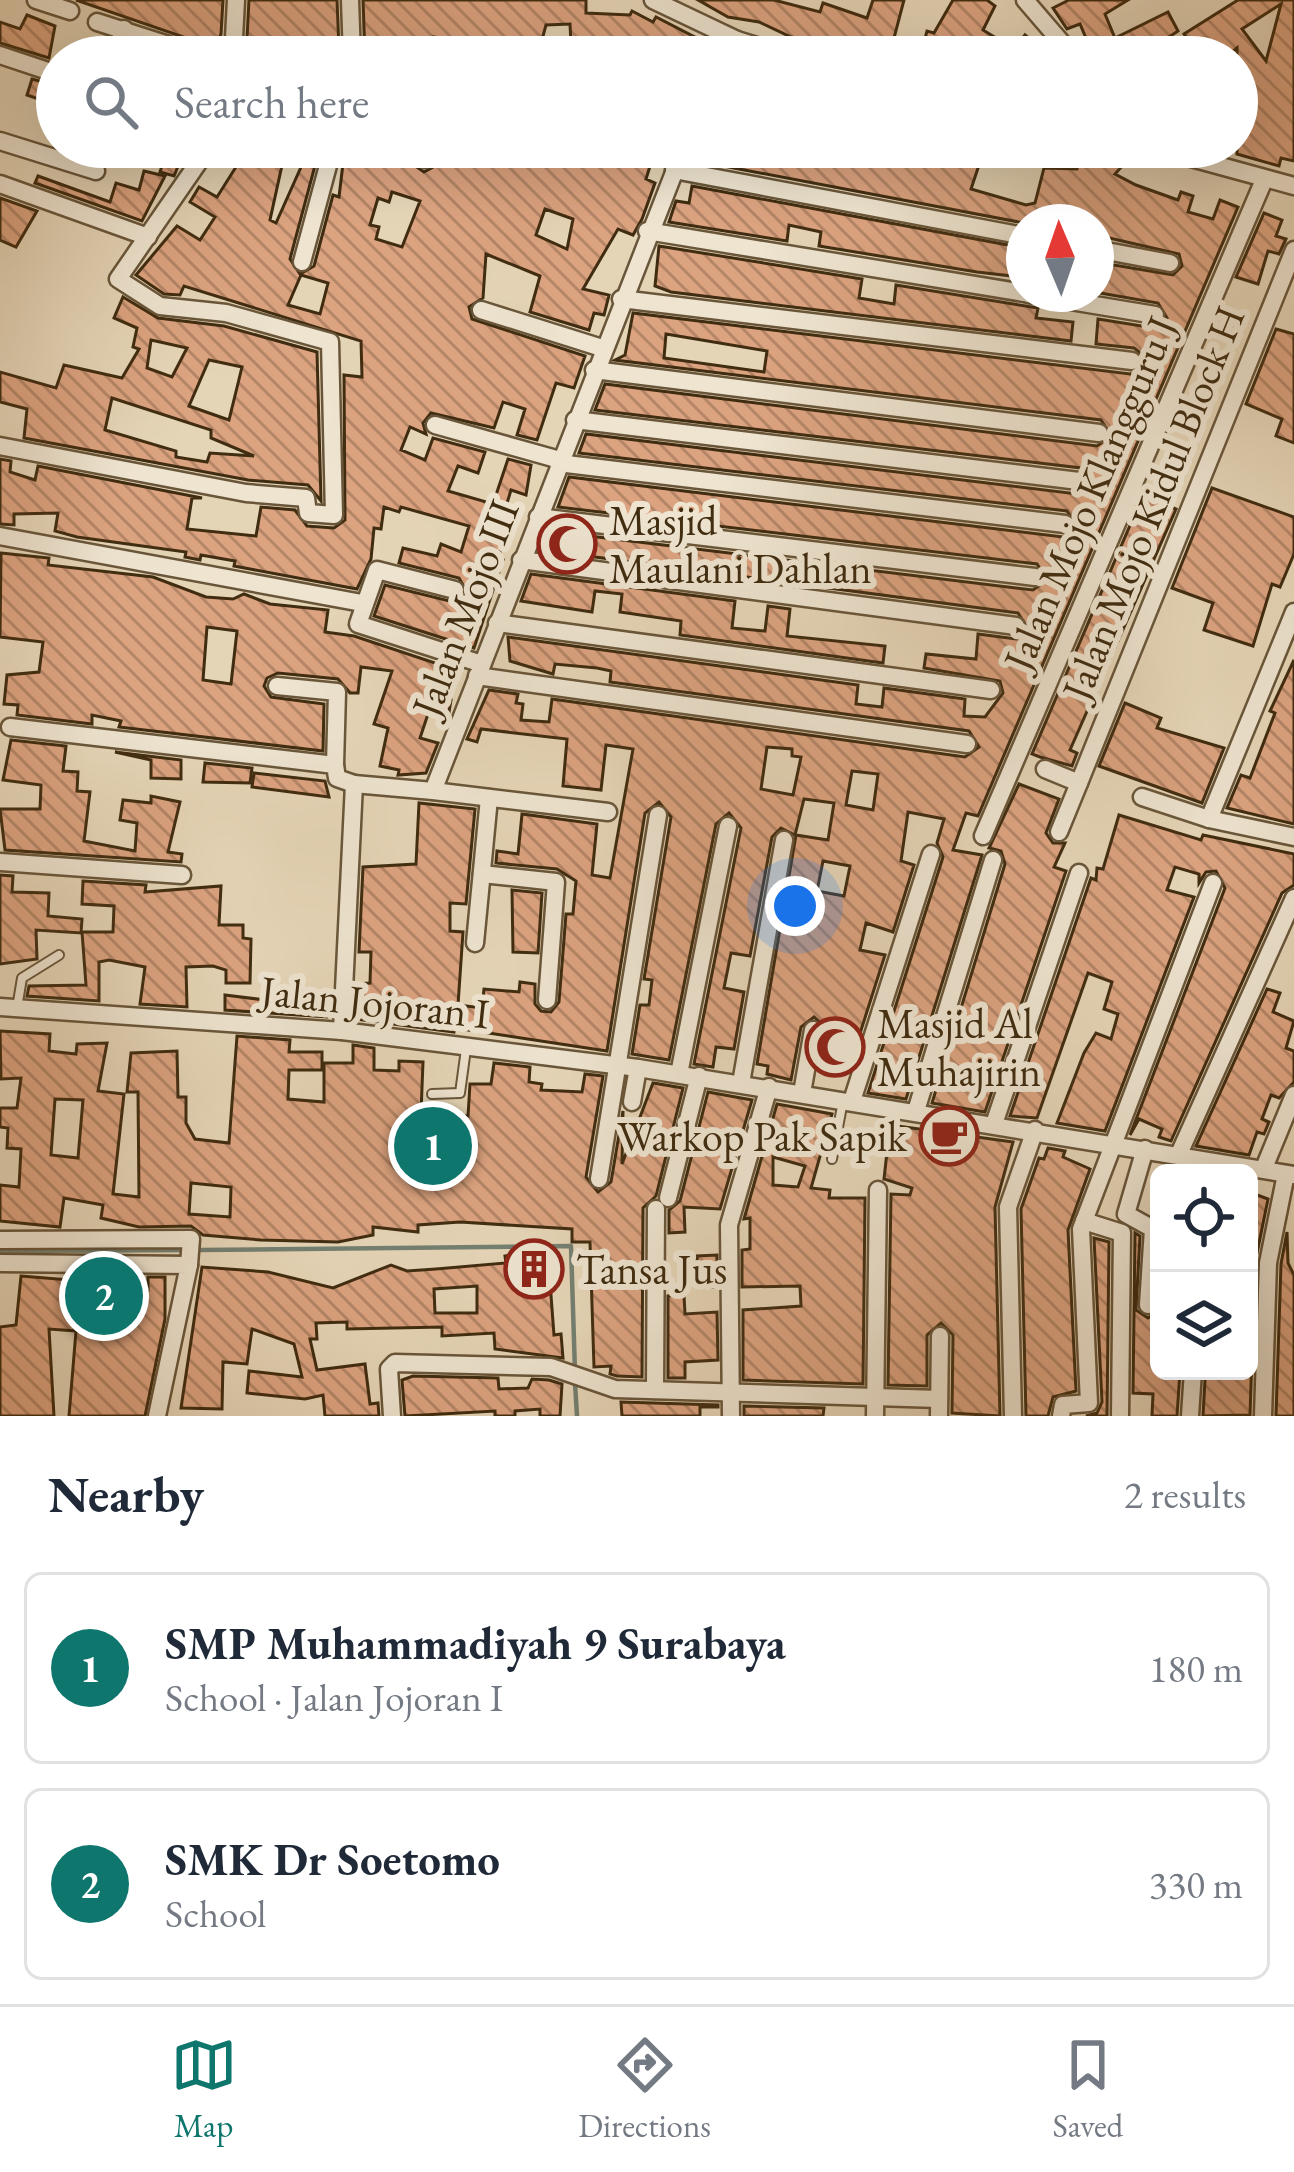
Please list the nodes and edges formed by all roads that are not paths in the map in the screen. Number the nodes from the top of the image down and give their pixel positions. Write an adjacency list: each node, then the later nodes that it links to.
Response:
1 (36, 0): 6 (street)
2 (236, 0): 11 (street)
3 (350, 0): 12 (street)
4 (653, 0): 13 (street)
5 (1025, 0): 14 (street)
6 (70, 11)
7 (97, 22): 8 (street)
8 (124, 29): 9 (street); 10 (street)
9 (122, 36)
10 (144, 36)
11 (234, 36)
12 (351, 36)
13 (711, 36)
14 (1056, 36)
15 (0, 56): 16 (street)
16 (36, 67)
17 (0, 141): 18 (street)
18 (36, 152)
19 (86, 168): 24 (street)
20 (195, 168): 30 (street)
21 (327, 168): 33 (street)
22 (1220, 168): 25 (street)
23 (674, 170): 28 (street, Jalan Mojo III); 29 (street)
24 (96, 171)
25 (1264, 180): 27 (street); 76 (street, Jalan Mojo Klangguru J)
26 (0, 184): 30 (street)
27 (1294, 186)
28 (647, 231): 35 (street); 36 (street, Jalan Mojo III)
29 (1006, 233)
30 (148, 237): 46 (street)
31 (1294, 250): 66 (street, Jalan Mojo Kidul Block H)
32 (1114, 252): 34 (street)
33 (302, 262)
34 (1170, 263)
35 (1006, 291)
36 (621, 299): 40 (street, Jalan Mojo III); 41 (street)
37 (1114, 308): 39 (street)
38 (482, 310): 40 (street)
39 (1155, 315)
40 (602, 348): 42 (street, Jalan Mojo III)
41 (1132, 362)
42 (594, 370): 43 (street, Jalan Mojo III); 45 (street)
43 (575, 420): 47 (street, Jalan Mojo III); 48 (street)
44 (435, 425): 47 (street)
45 (1099, 433)
46 (0, 446)
47 (559, 461): 49 (street, Jalan Mojo III); 50 (street)
48 (1079, 481)
49 (538, 517): 52 (street, Jalan Mojo III); 53 (street)
50 (1065, 524)
51 (0, 536): 55 (street)
52 (521, 560): 57 (street, Jalan Mojo III); 58 (street)
53 (1035, 578)
54 (455, 590): 55 (street)
55 (362, 603): 59 (street)
56 (1294, 612): 73 (street)
57 (497, 623): 59 (street, Jalan Mojo III); 61 (street)
58 (1016, 626)
59 (479, 670): 63 (street); 68 (street, Jalan Mojo III)
60 (277, 686): 64 (street)
61 (991, 690)
62 (10, 727): 64 (street)
63 (967, 744)
64 (335, 765): 67 (street)
65 (1046, 769): 66 (street)
66 (1079, 783): 75 (street, Jalan Mojo Kidul Block H)
67 (354, 784): 68 (street); 91 (street)
68 (433, 791): 70 (street)
69 (1142, 796): 73 (street)
70 (489, 798): 71 (street); 83 (street)
71 (608, 812)
72 (658, 815): 94 (street)
73 (1209, 819): 77 (street)
74 (728, 826): 96 (street)
75 (1059, 832)
76 (983, 836)
77 (1294, 837)
78 (784, 840): 97 (street)
79 (931, 854): 102 (street)
80 (993, 860): 104 (street)
81 (0, 862): 84 (street)
82 (1079, 873): 105 (street)
83 (482, 874): 87 (street); 89 (street)
84 (182, 875)
85 (1213, 883): 107 (street)
86 (1294, 898): 109 (street)
87 (475, 944)
88 (59, 955): 90 (lane)
89 (548, 1000)
90 (9, 1008): 91 (street, Jalan Jojoran I)
91 (342, 1030): 93 (street, Jalan Jojoran I)
92 (813, 1030): 99 (street)
93 (466, 1048): 94 (street, Jalan Jojoran I); 100 (lane)
94 (614, 1065): 95 (street, Jalan Jojoran I); 115 (street)
95 (638, 1068): 96 (street, Jalan Jojoran I); 103 (street)
96 (689, 1075): 97 (street, Jalan Jojoran I); 124 (street)
97 (741, 1083): 98 (street, Jalan Jojoran I)
98 (769, 1087): 99 (street, Jalan Jojoran I); 125 (street)
99 (802, 1093): 102 (street, Jalan Jojoran I)
100 (433, 1094)
101 (1294, 1095): 113 (street)
102 (848, 1100): 104 (street, Jalan Jojoran I); 110 (lane)
103 (632, 1102)
104 (916, 1111): 105 (street, Jalan Jojoran I)
105 (994, 1124): 106 (street, Jalan Jojoran I)
106 (1035, 1130): 107 (street, Jalan Jojoran I); 131 (street)
107 (1111, 1143): 108 (street, Jalan Jojoran I); 117 (street)
108 (1145, 1149): 109 (street, Jalan Jojoran I); 121 (street)
109 (1179, 1154): 111 (street, Jalan Jojoran I)
110 (832, 1160)
111 (1207, 1164)
112 (1258, 1168): 113 (street, Jalan Jojoran I)
113 (1264, 1168): 114 (street, Jalan Jojoran I)
114 (1290, 1175): 135 (street)
115 (599, 1179)
116 (878, 1190): 126 (street)
117 (1084, 1221): 132 (street); 133 (street)
118 (0, 1240): 120 (street)
119 (0, 1263): 120 (street)
120 (189, 1263): 128 (street)
121 (1148, 1305)
122 (940, 1336): 127 (street)
123 (1192, 1380): 134 (street)
124 (655, 1390): 125 (street); 129 (street)
125 (730, 1390): 126 (street); 130 (street)
126 (875, 1407): 127 (street)
127 (939, 1407)
128 (157, 1416)
129 (392, 1416)
130 (731, 1416)
131 (1013, 1416)
132 (1061, 1416)
133 (1120, 1416)
134 (1190, 1416)
135 (1263, 1416)

